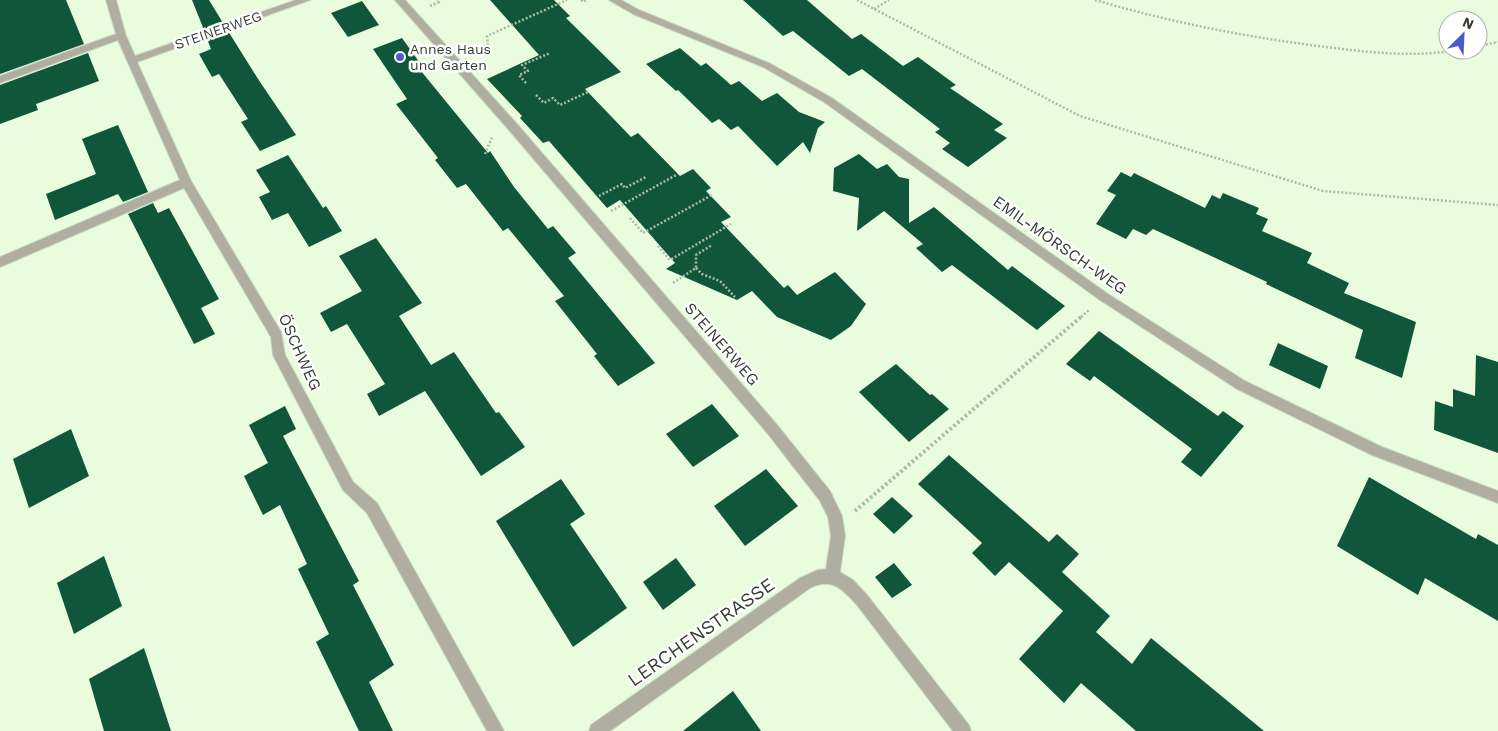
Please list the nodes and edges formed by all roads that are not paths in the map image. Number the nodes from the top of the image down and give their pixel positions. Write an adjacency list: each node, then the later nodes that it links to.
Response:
1 (111, 0): 5 (street, ÖSCHWEG)
2 (305, 0): 6 (street, STEINERWEG)
3 (400, 0): 11 (street, STEINERWEG)
4 (614, 0): 10 (street, EMIL-MÖRSCH-WEG)
5 (121, 36): 6 (street, ÖSCHWEG); 7 (street)
6 (132, 60): 8 (street, ÖSCHWEG)
7 (0, 80)
8 (186, 182): 9 (street); 12 (street, ÖSCHWEG)
9 (0, 262)
10 (1498, 497)
11 (832, 576): 13 (street, LERCHENSTRASSE); 14 (street)
12 (496, 731)
13 (597, 731)
14 (962, 731)

